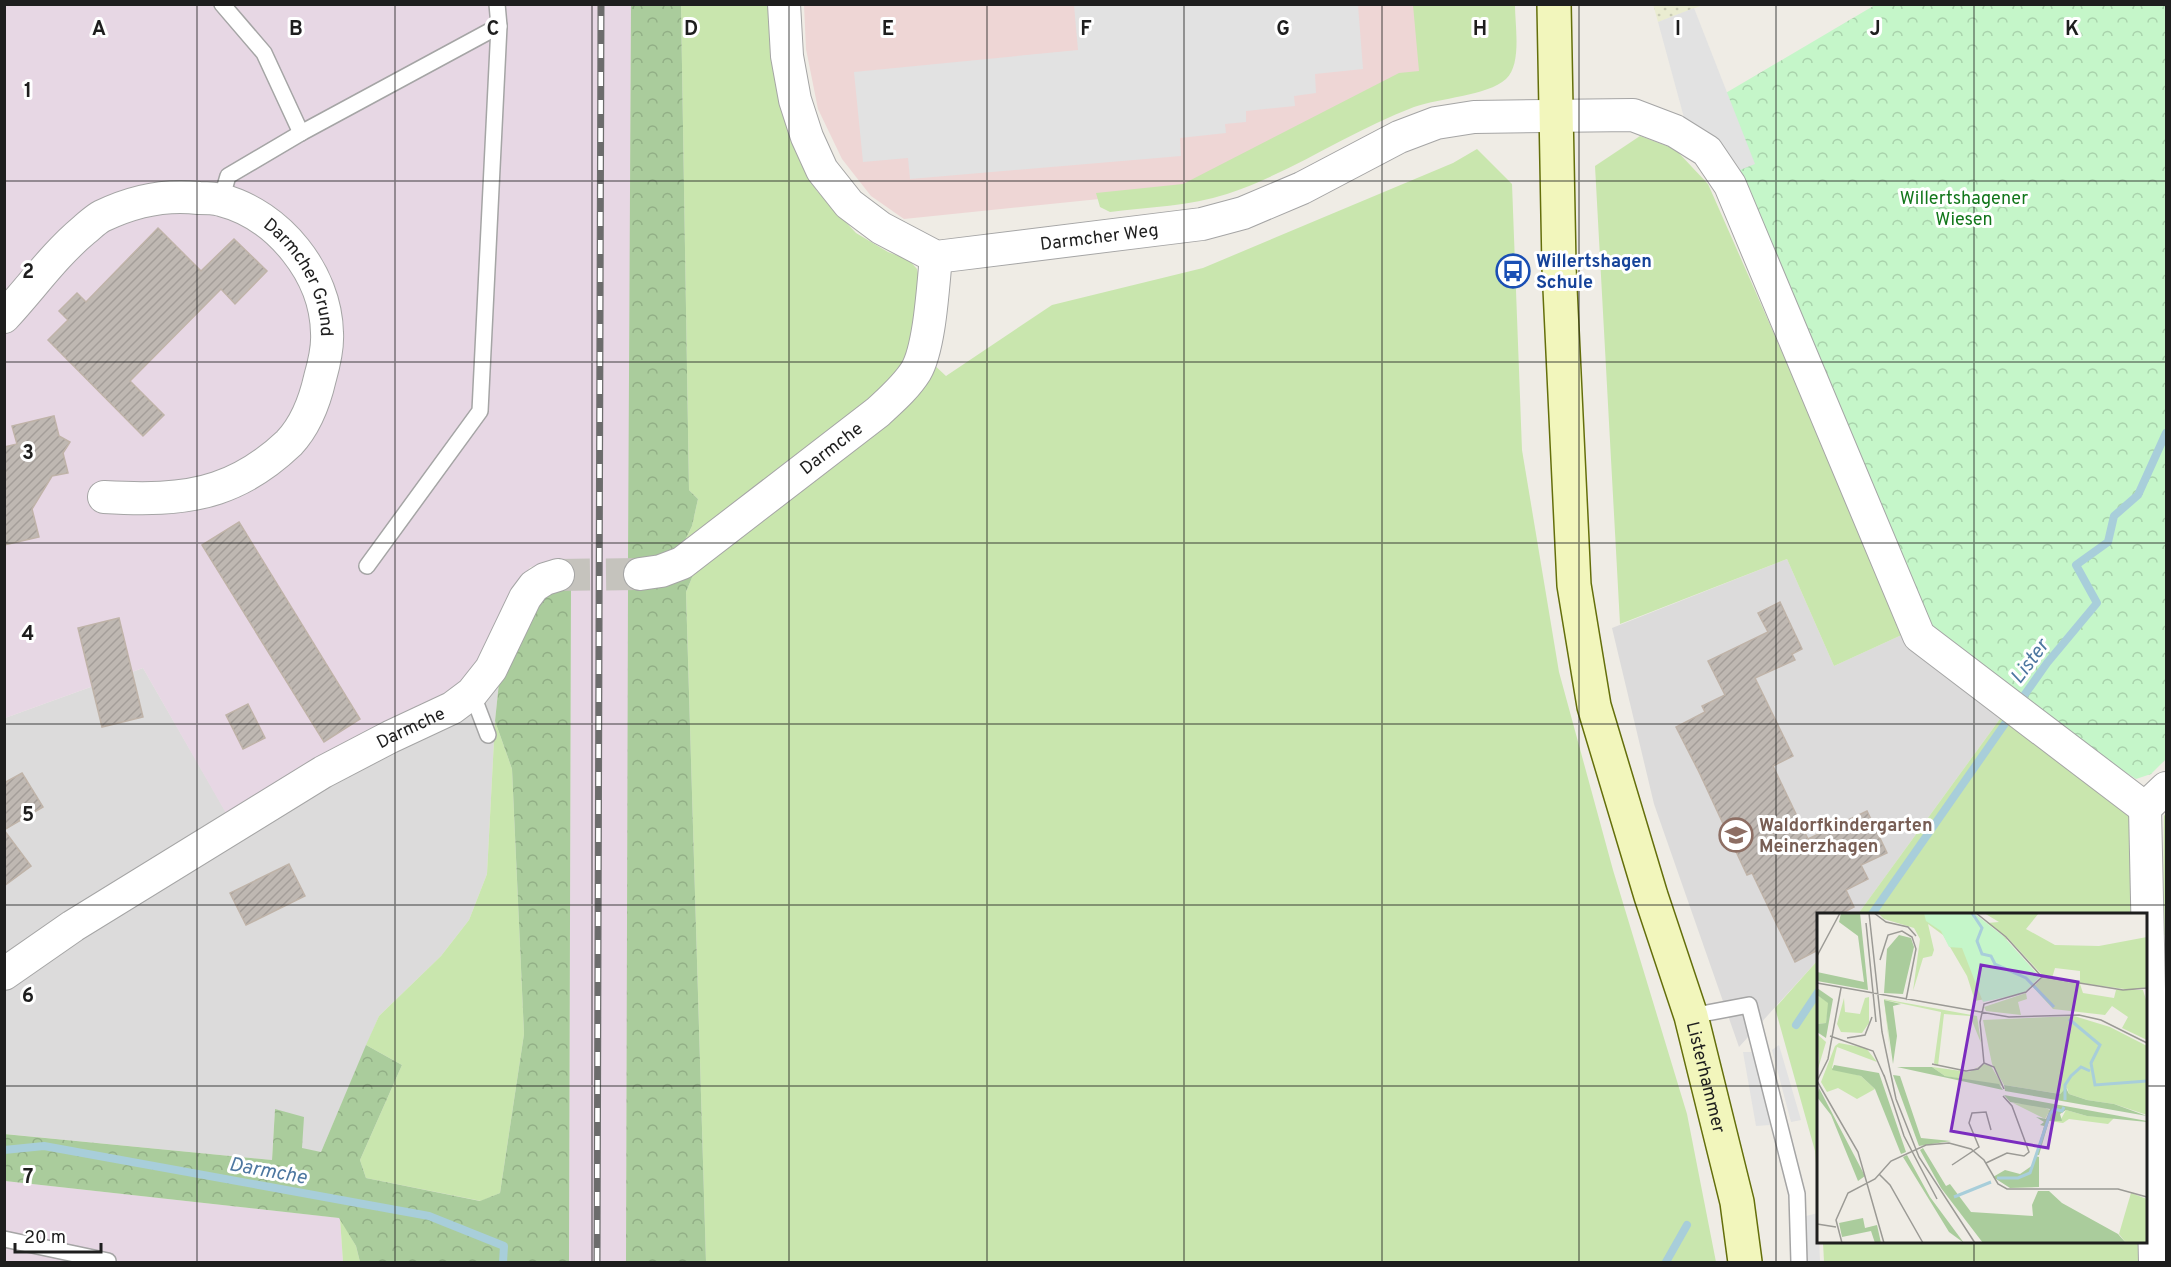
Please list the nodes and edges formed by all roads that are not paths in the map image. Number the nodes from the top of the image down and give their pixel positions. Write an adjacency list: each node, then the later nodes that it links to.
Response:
1 (222, 4): 7 (lane)
2 (497, 4): 5 (lane)
3 (784, 4): 9 (street)
4 (1554, 4): 6 (main road, Listerhammer)
5 (499, 26): 7 (lane); 12 (lane)
6 (1556, 116): 9 (street, Darmcher Weg); 17 (street, Darmcher Weg); 19 (main road, Listerhammer)
7 (301, 134): 8 (lane)
8 (221, 200): 10 (street, Darmcher Grund); 11 (street, Darmcher Grund)
9 (936, 257): 13 (street, Darmche)
10 (4, 317)
11 (104, 497)
12 (367, 566)
13 (640, 574)
14 (558, 575): 15 (street, Darmche)
15 (472, 693): 16 (lane); 18 (street, Darmche)
16 (488, 735)
17 (2156, 798): 24 (street)
18 (4, 974)
19 (1691, 1016): 22 (main road, Listerhammer); 23 (lane)
20 (4, 1239): 21 (lane)
21 (108, 1261)
22 (1744, 1263)
23 (1799, 1263)
24 (2155, 1263)

